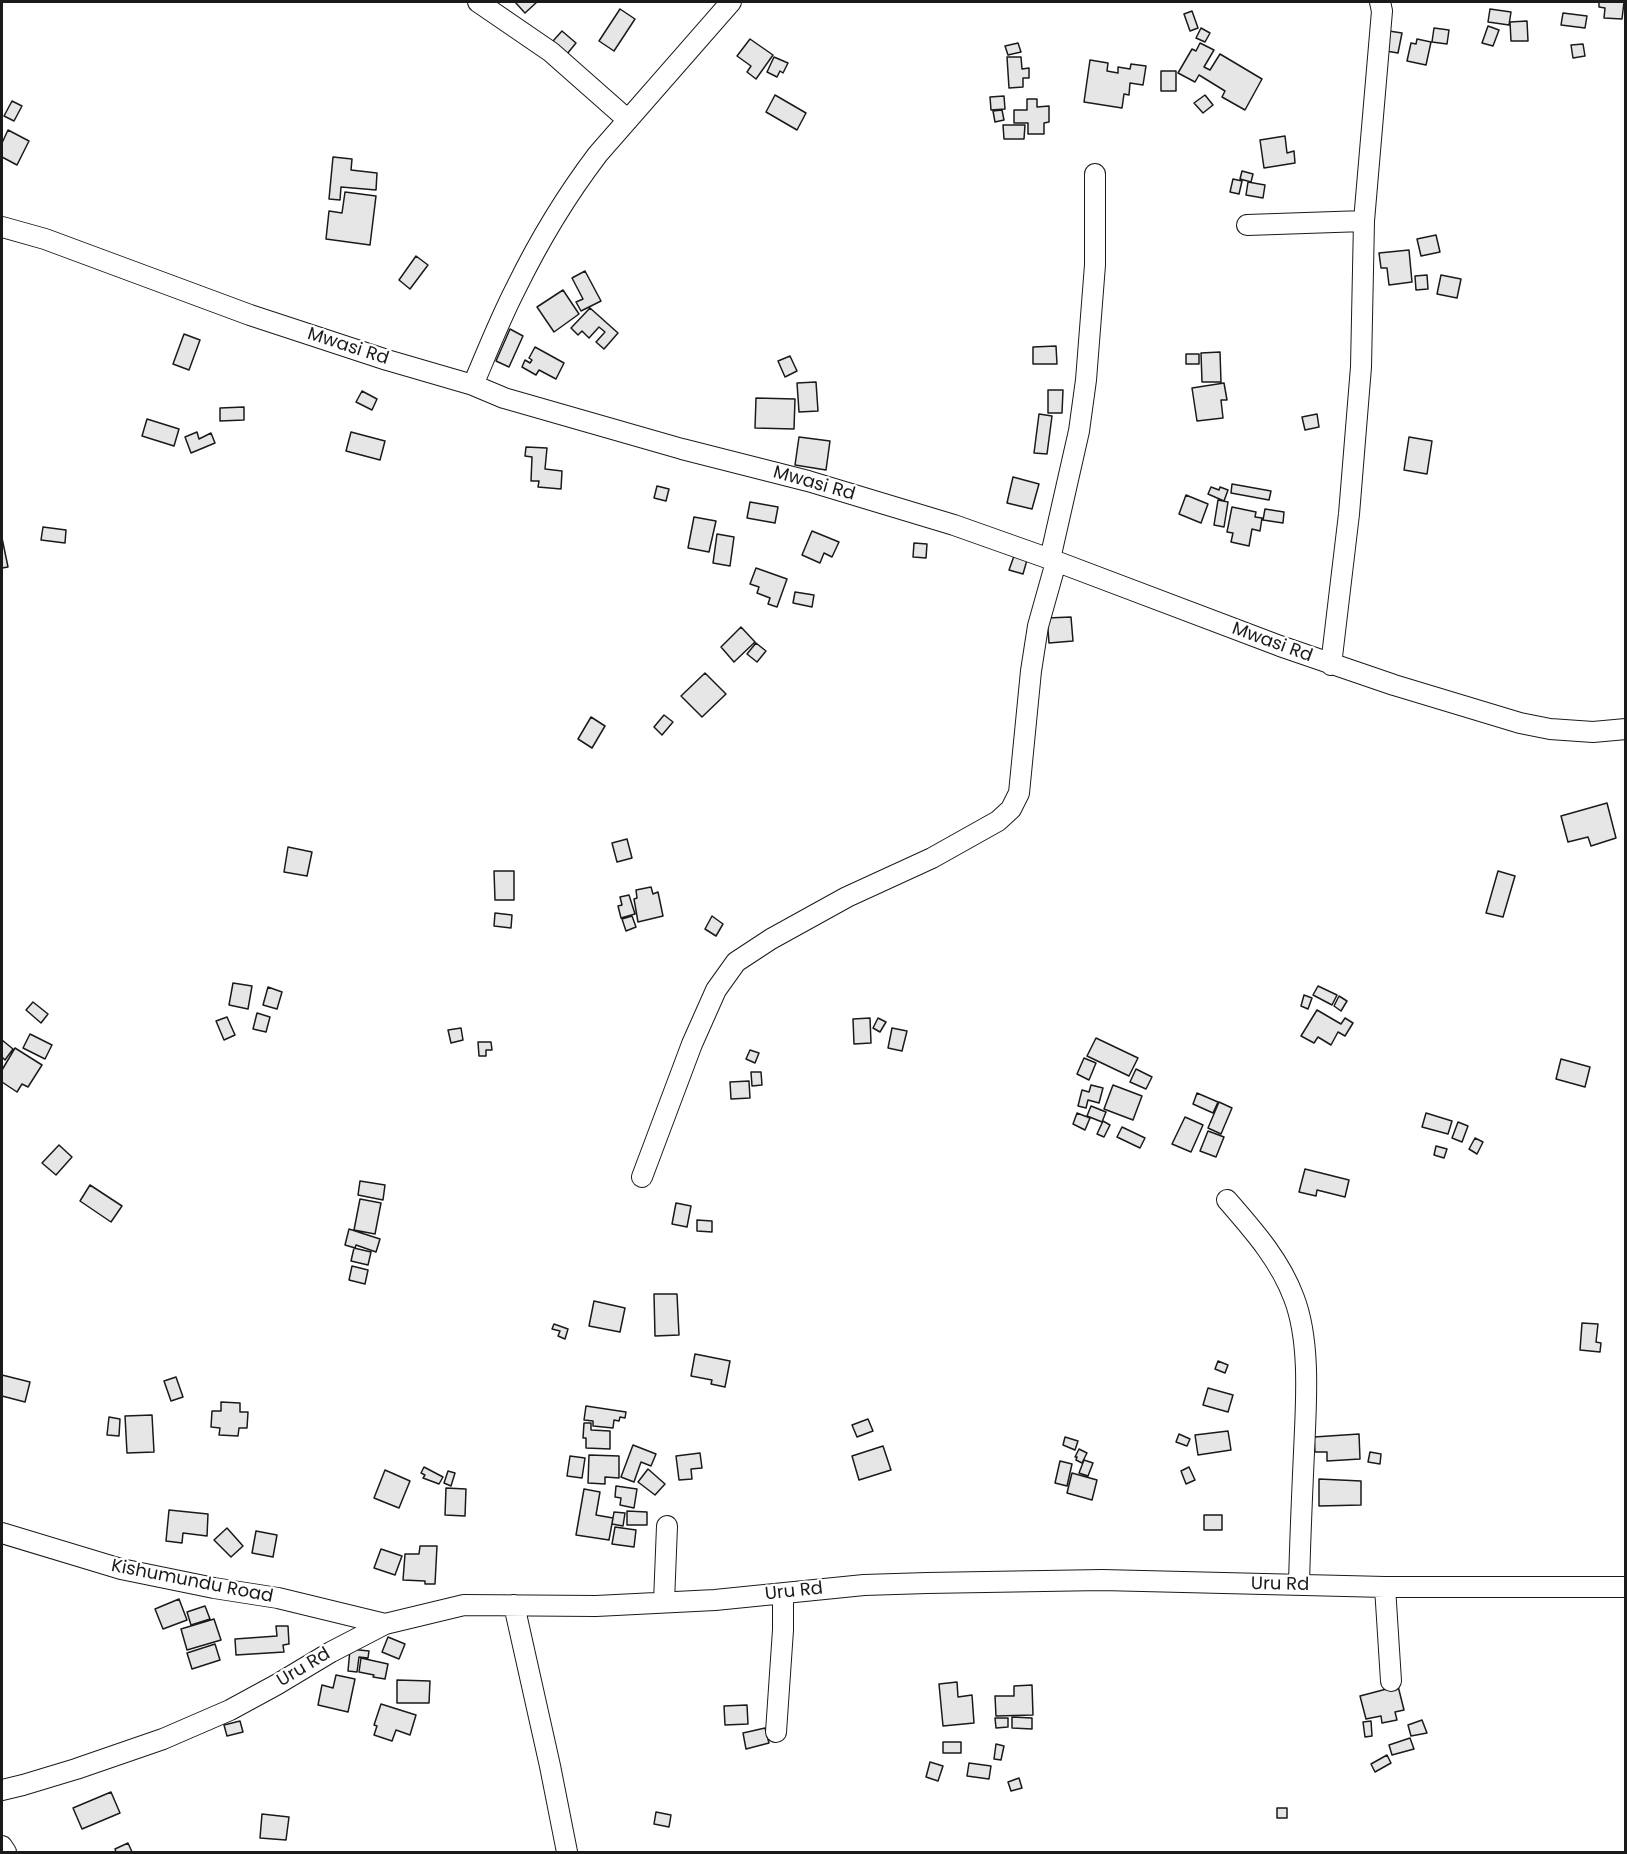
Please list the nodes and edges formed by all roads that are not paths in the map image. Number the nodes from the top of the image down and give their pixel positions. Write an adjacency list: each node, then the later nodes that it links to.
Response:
1 (478, 2): 4 (street)
2 (731, 2): 4 (street)
3 (1380, 2): 6 (street)
4 (628, 120): 9 (street)
5 (1095, 174): 10 (street)
6 (1364, 221): 7 (street); 11 (street)
7 (1247, 225)
8 (2, 227): 9 (street, Mwasi Rd)
9 (473, 385): 10 (street, Mwasi Rd)
10 (1053, 560): 11 (street, Mwasi Rd); 13 (street)
11 (1331, 665): 12 (street, Mwasi Rd)
12 (1626, 729)
13 (642, 1177)
14 (1227, 1200): 17 (street)
15 (667, 1526): 21 (street)
16 (2, 1533): 23 (street, Kishumundu Road)
17 (1299, 1585): 18 (street, Uru Rd); 20 (street, Uru Rd)
18 (1385, 1587): 19 (street, Uru Rd); 24 (street)
19 (1626, 1587)
20 (783, 1594): 21 (street, Uru Rd); 25 (street)
21 (664, 1602): 22 (street, Uru Rd)
22 (514, 1605): 23 (street, Uru Rd); 29 (street)
23 (385, 1624): 26 (street, Uru Rd)
24 (1391, 1681)
25 (776, 1732)
26 (2, 1790)
27 (2, 1846): 28 (street)
28 (6, 1852)
29 (567, 1852)

